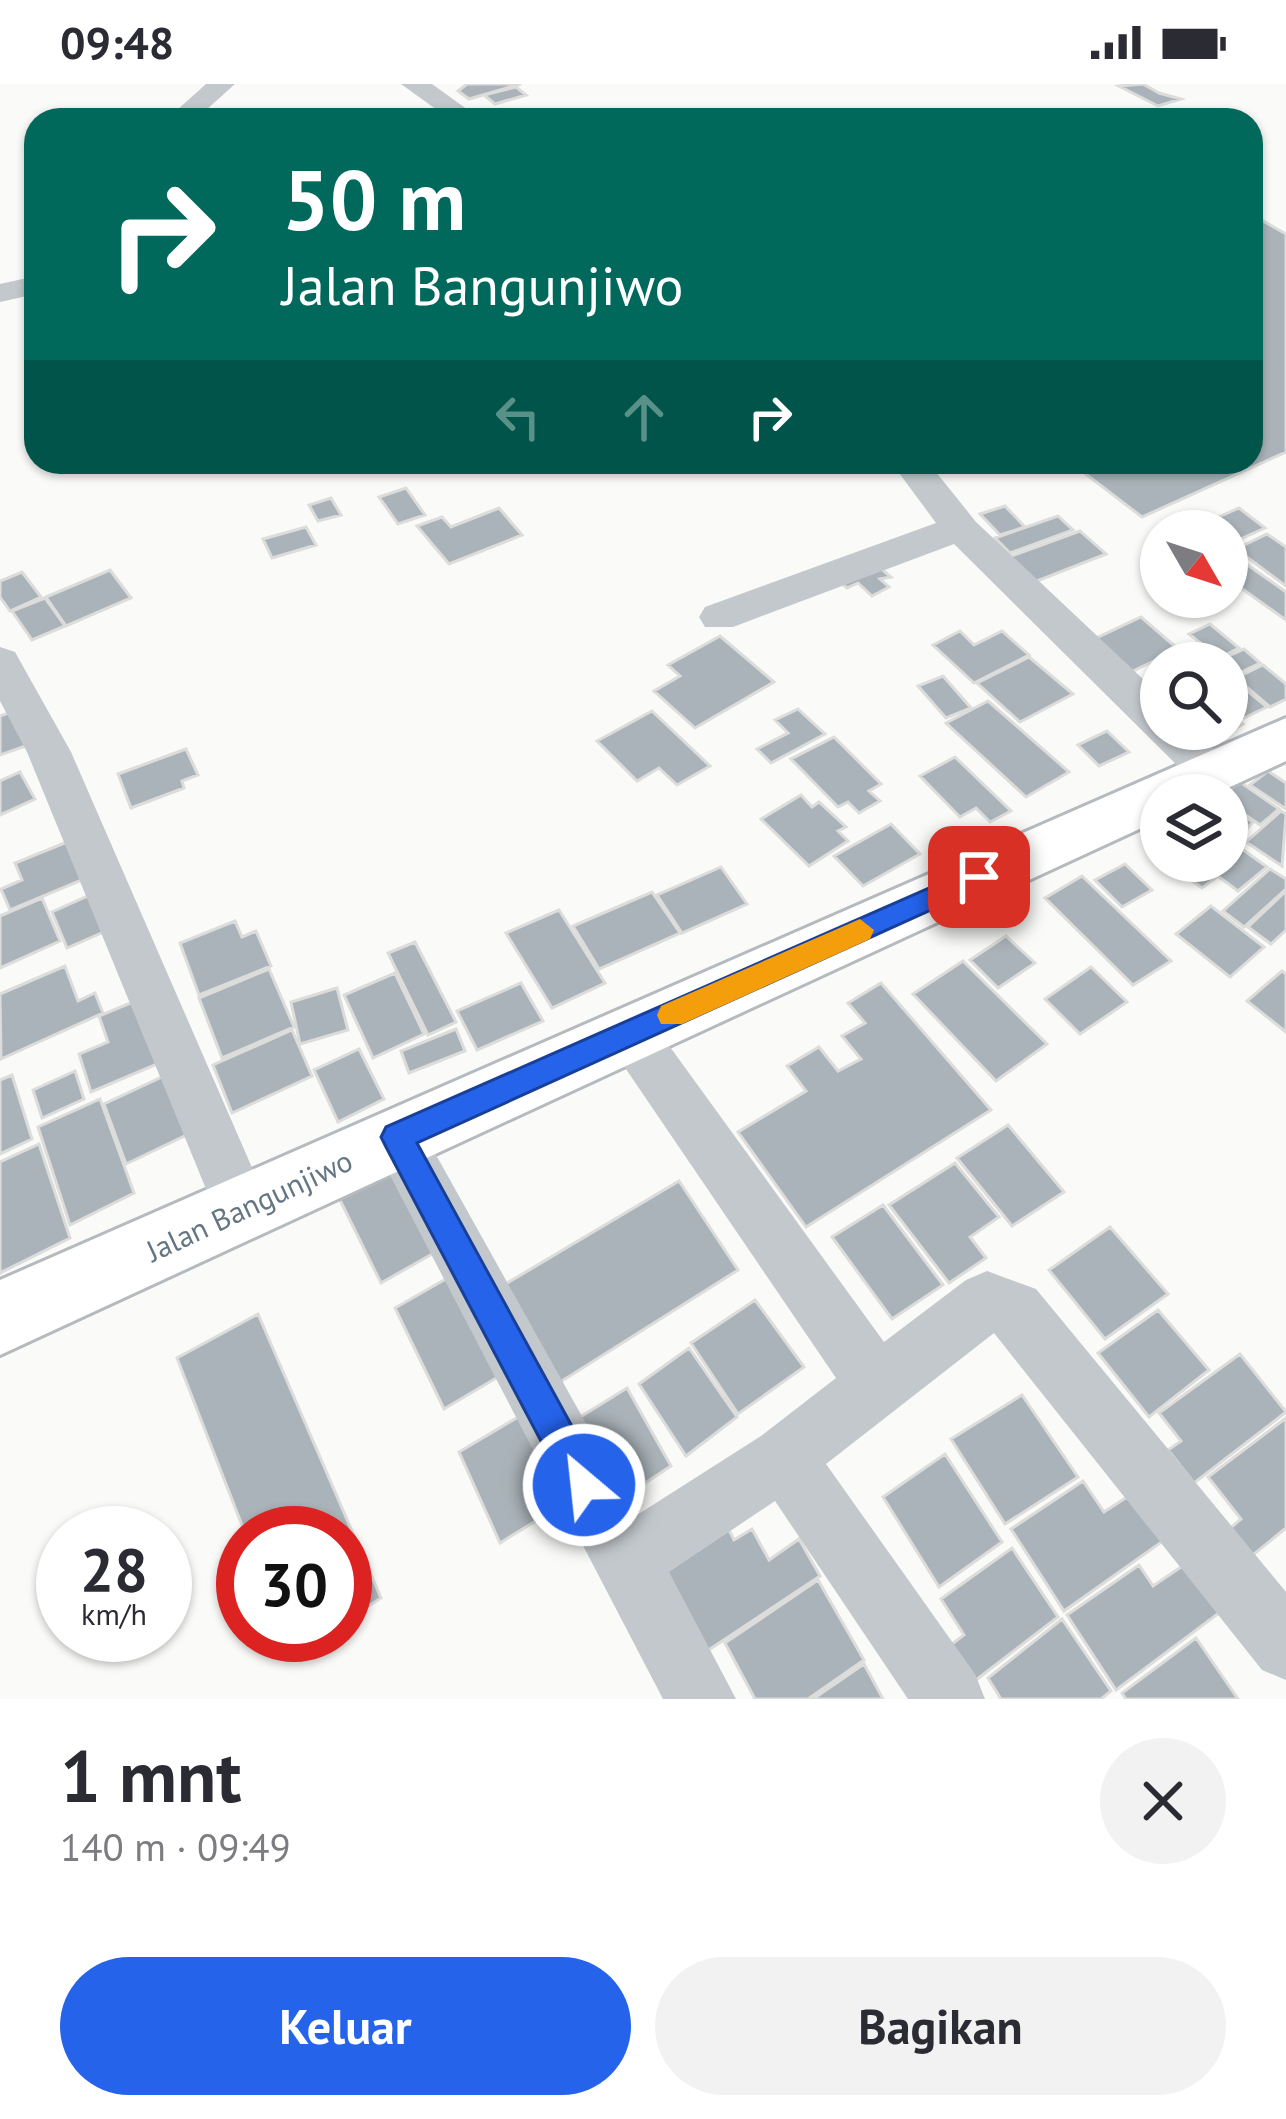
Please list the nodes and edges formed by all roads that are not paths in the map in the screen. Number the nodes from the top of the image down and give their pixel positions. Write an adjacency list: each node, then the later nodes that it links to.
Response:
1 (222, 84): 3 (street)
2 (414, 84): 4 (street)
3 (193, 108)
4 (451, 108)
5 (918, 474): 6 (street)
6 (963, 531): 7 (street); 9 (street)
7 (719, 616)
8 (0, 662): 15 (street)
9 (1140, 702)
10 (1286, 738): 11 (main road, Jalan Bangunjiwo)
11 (1248, 743)
12 (1190, 750): 13 (main road, Jalan Bangunjiwo)
13 (631, 1034): 14 (main road, Jalan Bangunjiwo); 17 (street)
14 (397, 1137): 15 (main road, Jalan Bangunjiwo); 19 (street)
15 (242, 1209): 16 (main road, Jalan Bangunjiwo)
16 (0, 1318)
17 (879, 1387): 18 (street); 20 (street)
18 (783, 1458): 19 (street); 22 (street)
19 (626, 1562): 21 (street)
20 (1286, 1646)
21 (701, 1699)
22 (950, 1699)

